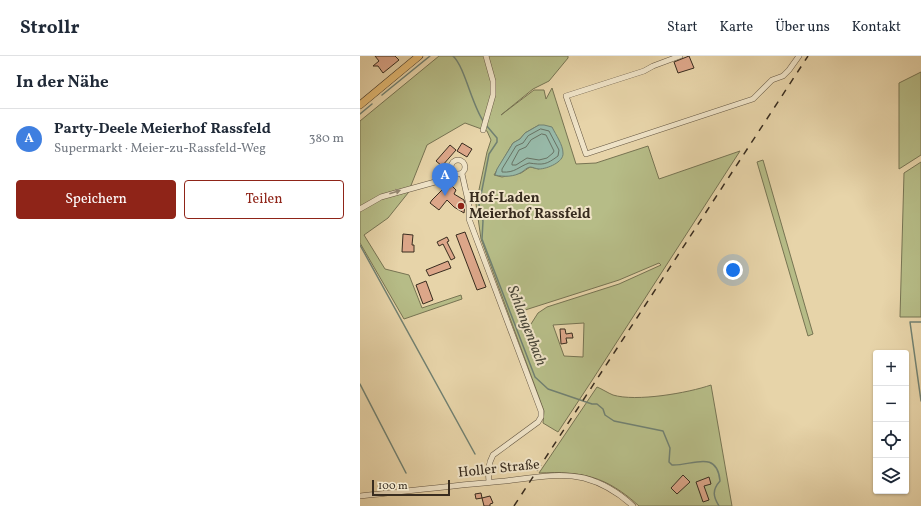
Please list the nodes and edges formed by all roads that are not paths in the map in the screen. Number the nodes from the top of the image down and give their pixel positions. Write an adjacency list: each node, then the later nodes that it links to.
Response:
1 (419, 56): 6 (main road)
2 (486, 56): 7 (street)
3 (680, 56): 5 (street)
4 (799, 56): 5 (street)
5 (670, 58)
6 (360, 105)
7 (483, 130)
8 (455, 174): 9 (street); 9 (street); 10 (street, one-way to 8)
9 (462, 174): 11 (street)
10 (360, 209)
11 (489, 482): 12 (street, Holler Straße); 13 (street, Holler Straße)
12 (360, 496)
13 (633, 506)

